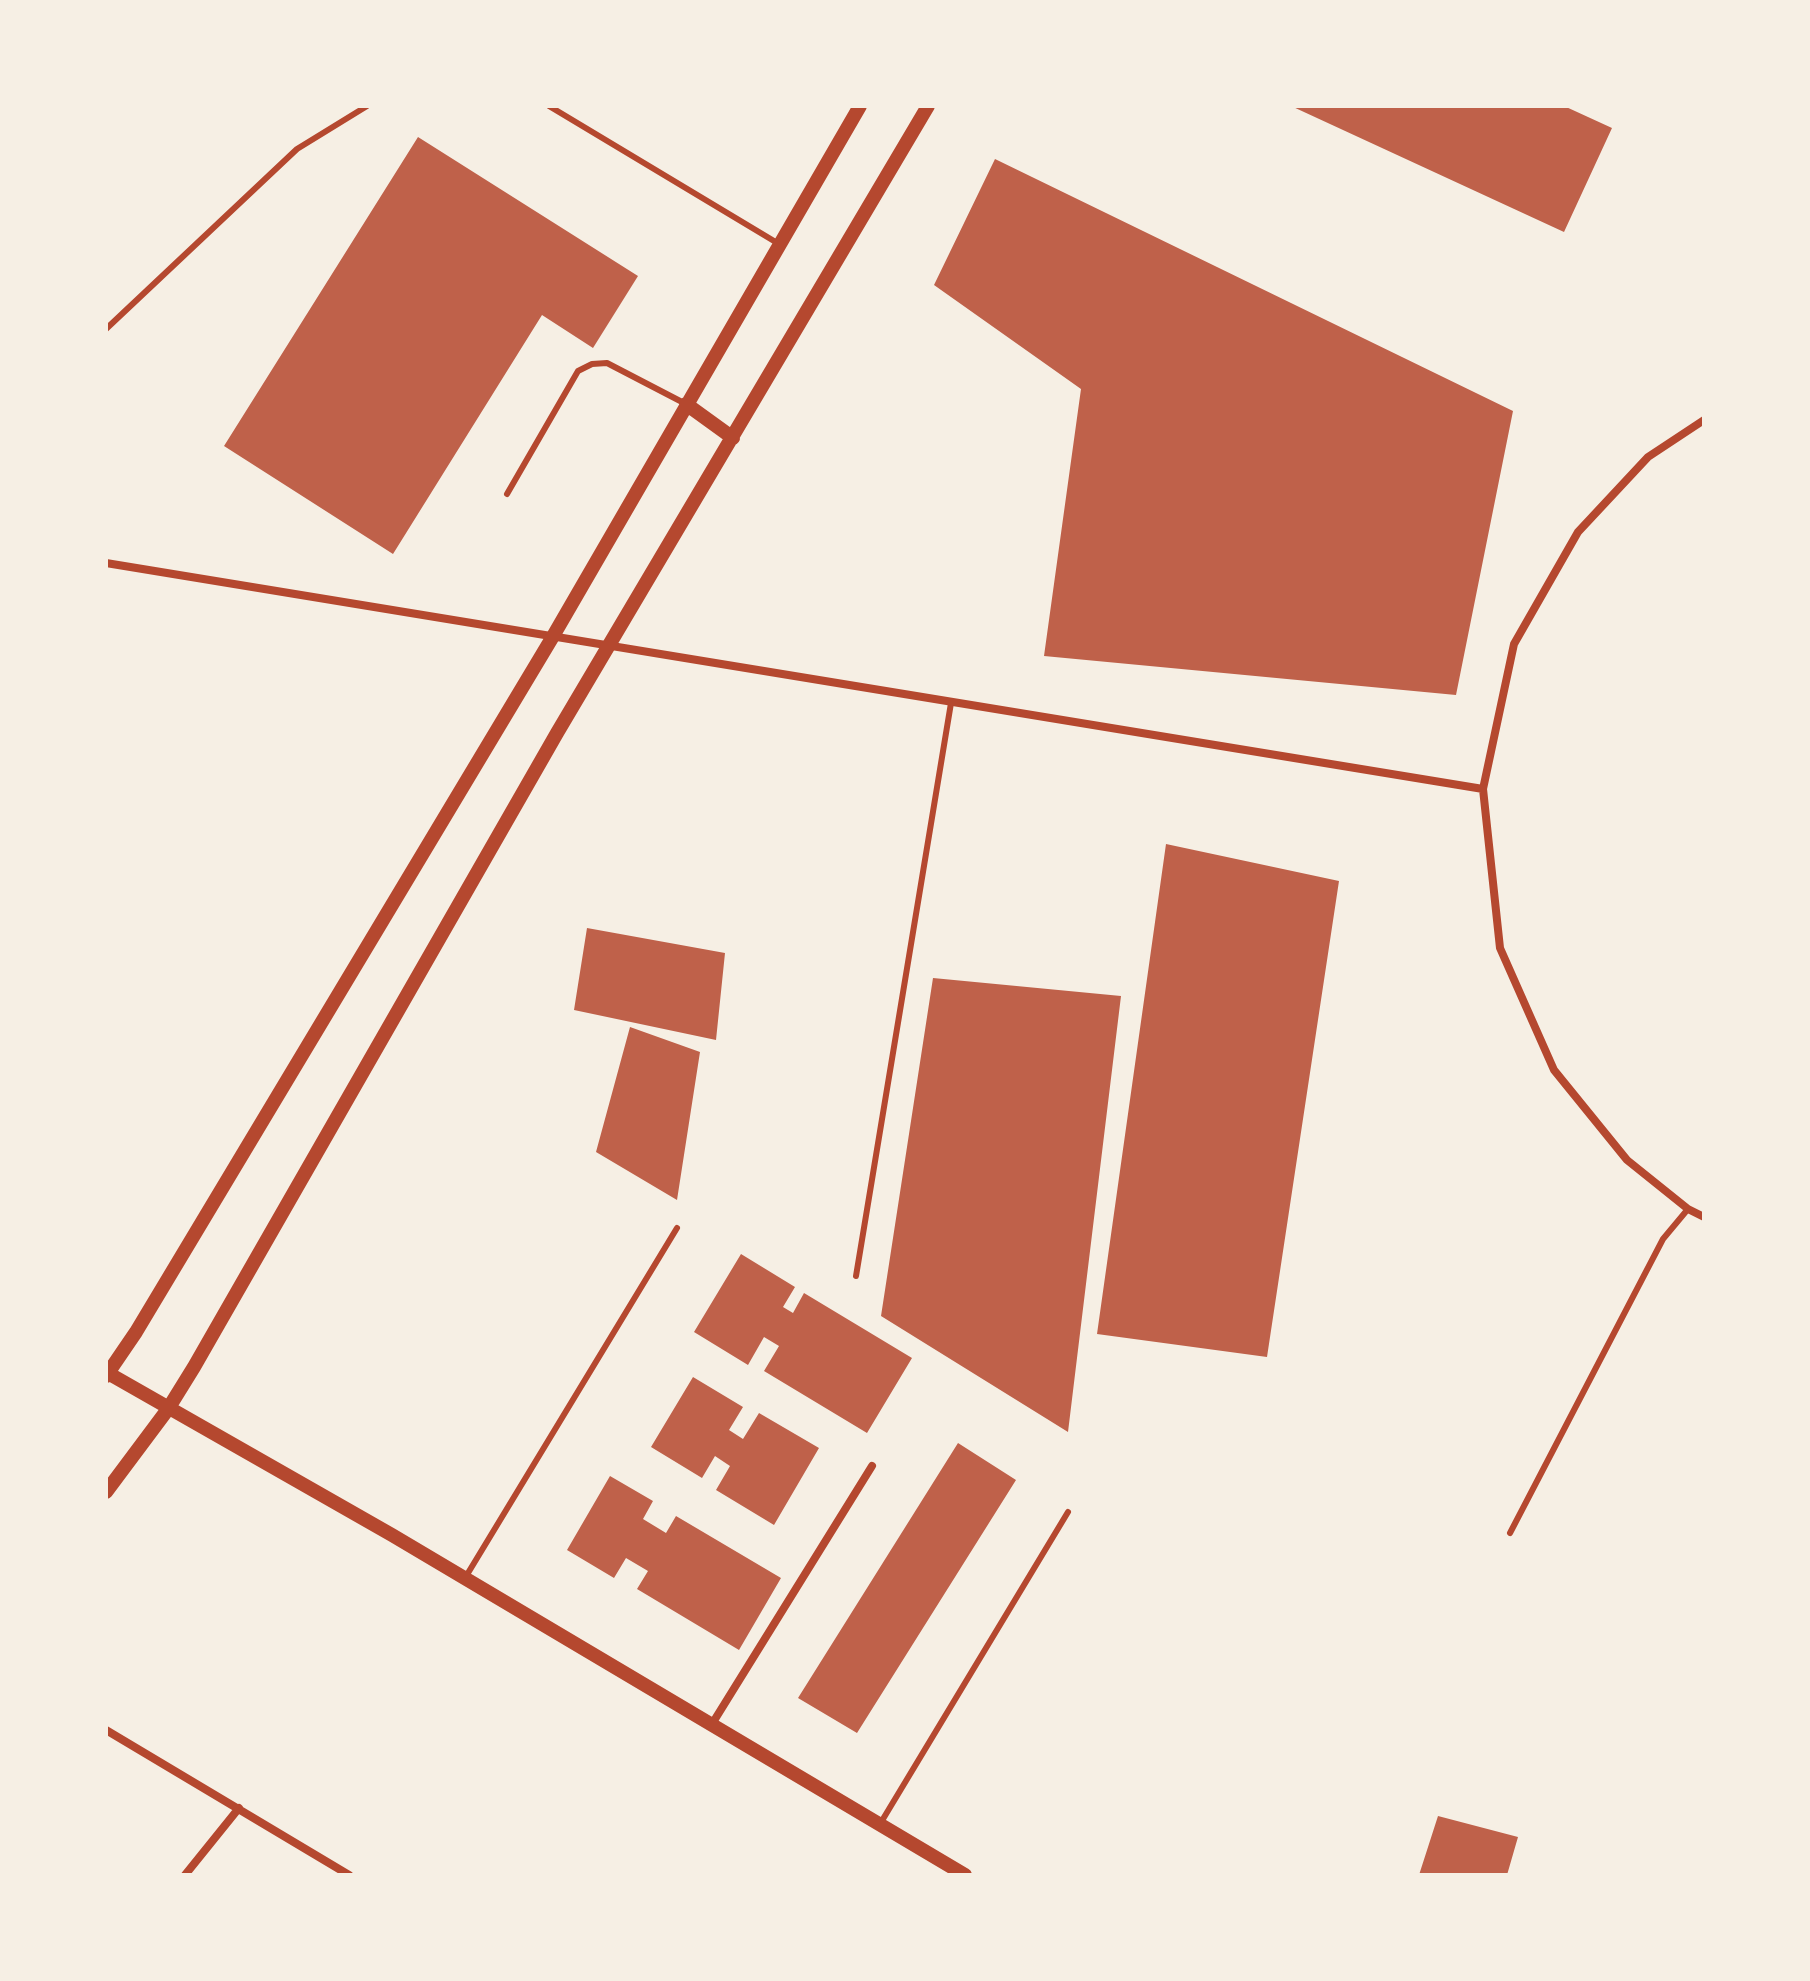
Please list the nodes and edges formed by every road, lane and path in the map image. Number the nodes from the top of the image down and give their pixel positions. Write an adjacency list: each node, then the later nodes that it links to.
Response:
1 (367, 106): 6 (lane)
2 (549, 106): 5 (lane)
3 (860, 106): 5 (street)
4 (928, 106): 9 (street)
5 (779, 244): 7 (street)
6 (106, 329)
7 (686, 404): 9 (street); 10 (lane); 12 (street)
8 (1704, 420): 15 (street)
9 (733, 438): 13 (street)
10 (507, 494)
11 (106, 563): 12 (street)
12 (552, 638): 13 (street); 20 (street)
13 (609, 647): 14 (street); 21 (street)
14 (951, 703): 15 (street); 19 (lane)
15 (1483, 789): 16 (street)
16 (1688, 1209): 17 (street); 25 (lane)
17 (1704, 1217)
18 (677, 1228): 26 (lane)
19 (856, 1276)
20 (107, 1374): 21 (street)
21 (168, 1409): 23 (street); 26 (street)
22 (872, 1466): 27 (street)
23 (106, 1492)
24 (1068, 1512): 30 (lane)
25 (1510, 1533)
26 (465, 1578): 27 (street)
27 (712, 1724): 30 (street)
28 (106, 1730): 29 (street)
29 (239, 1808): 31 (street); 32 (street)
30 (880, 1824): 33 (street)
31 (185, 1875)
32 (349, 1875)
33 (965, 1875)

